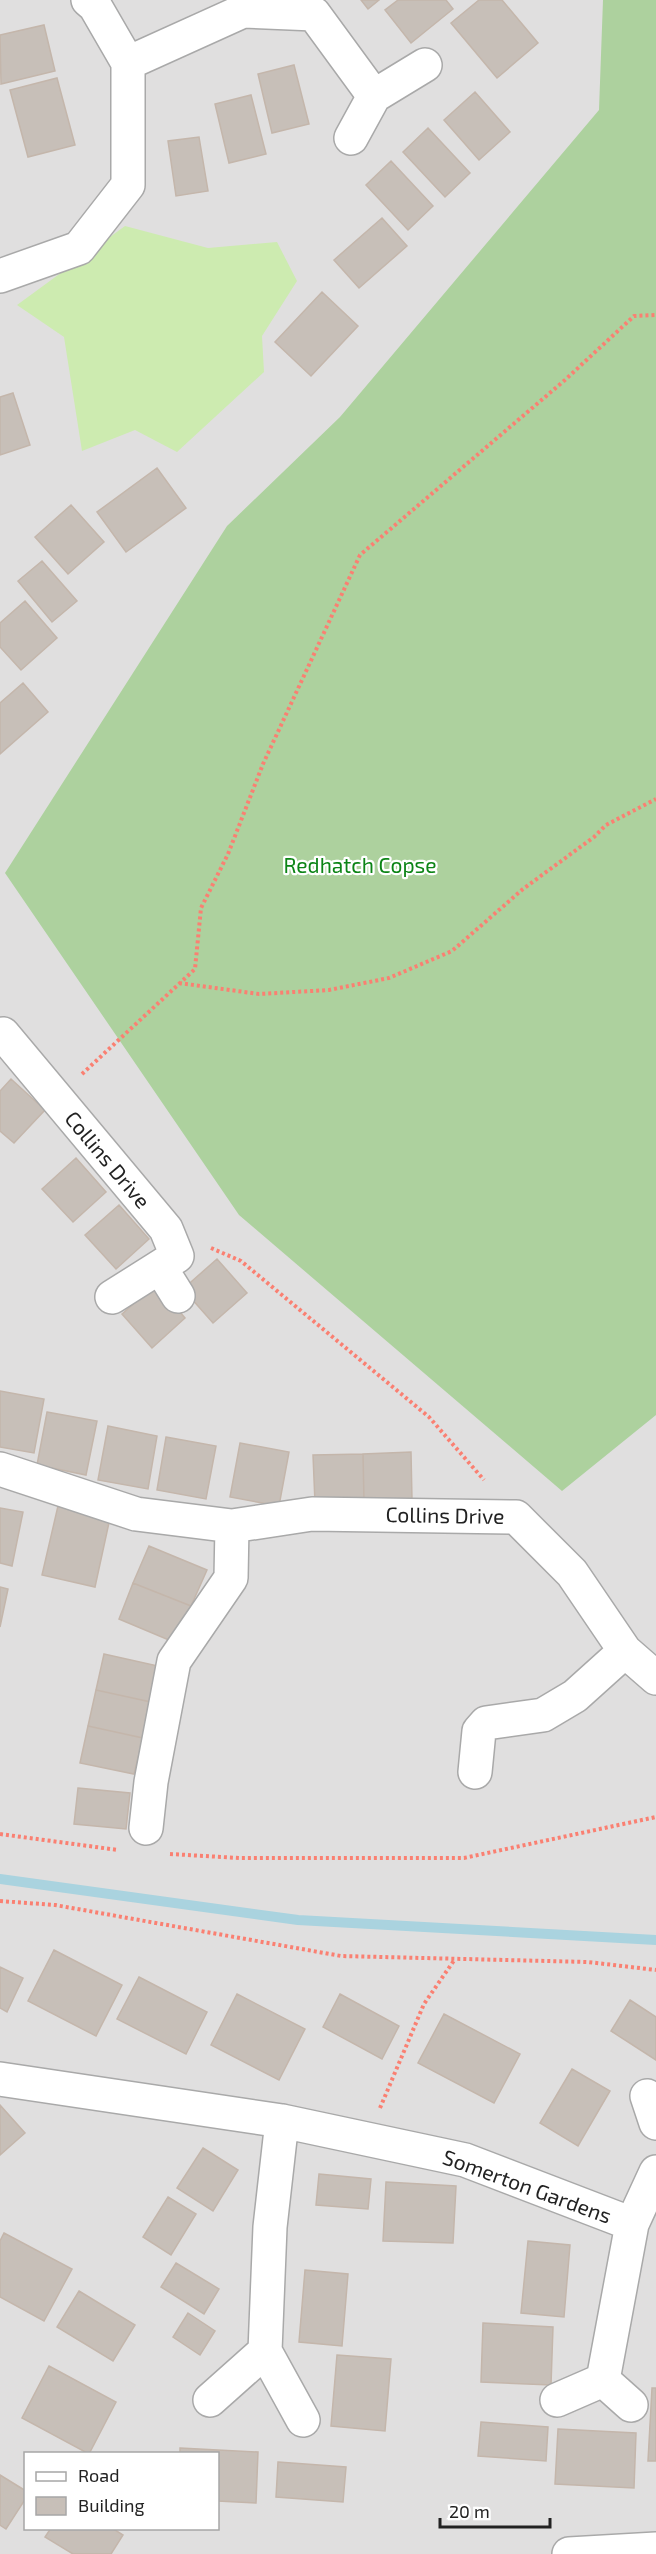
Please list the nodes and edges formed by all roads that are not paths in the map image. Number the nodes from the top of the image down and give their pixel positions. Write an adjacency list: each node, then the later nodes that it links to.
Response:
1 (88, 0): 2 (street)
2 (128, 63): 4 (street); 6 (street)
3 (426, 65): 4 (street)
4 (374, 96): 5 (street)
5 (351, 138)
6 (0, 276)
7 (7, 1052): 8 (street, Collins Drive)
8 (160, 1267): 9 (street); 10 (street, Collins Drive)
9 (178, 1296)
10 (112, 1297)
11 (0, 1469): 12 (street, Collins Drive)
12 (232, 1526): 13 (street, Collins Drive); 16 (street)
13 (625, 1651): 14 (street, Collins Drive); 15 (street)
14 (656, 1678)
15 (475, 1772)
16 (147, 1844)
17 (0, 2079): 18 (street, Somerton Gardens)
18 (282, 2121): 20 (street, Somerton Gardens); 21 (street)
19 (656, 2172): 20 (street, Somerton Gardens)
20 (632, 2224): 22 (street, Somerton Gardens)
21 (265, 2351): 23 (street); 26 (street)
22 (603, 2380): 24 (street); 25 (street)
23 (210, 2400)
24 (557, 2400)
25 (632, 2405)
26 (303, 2420)
27 (656, 2549): 28 (street)
28 (569, 2554)

